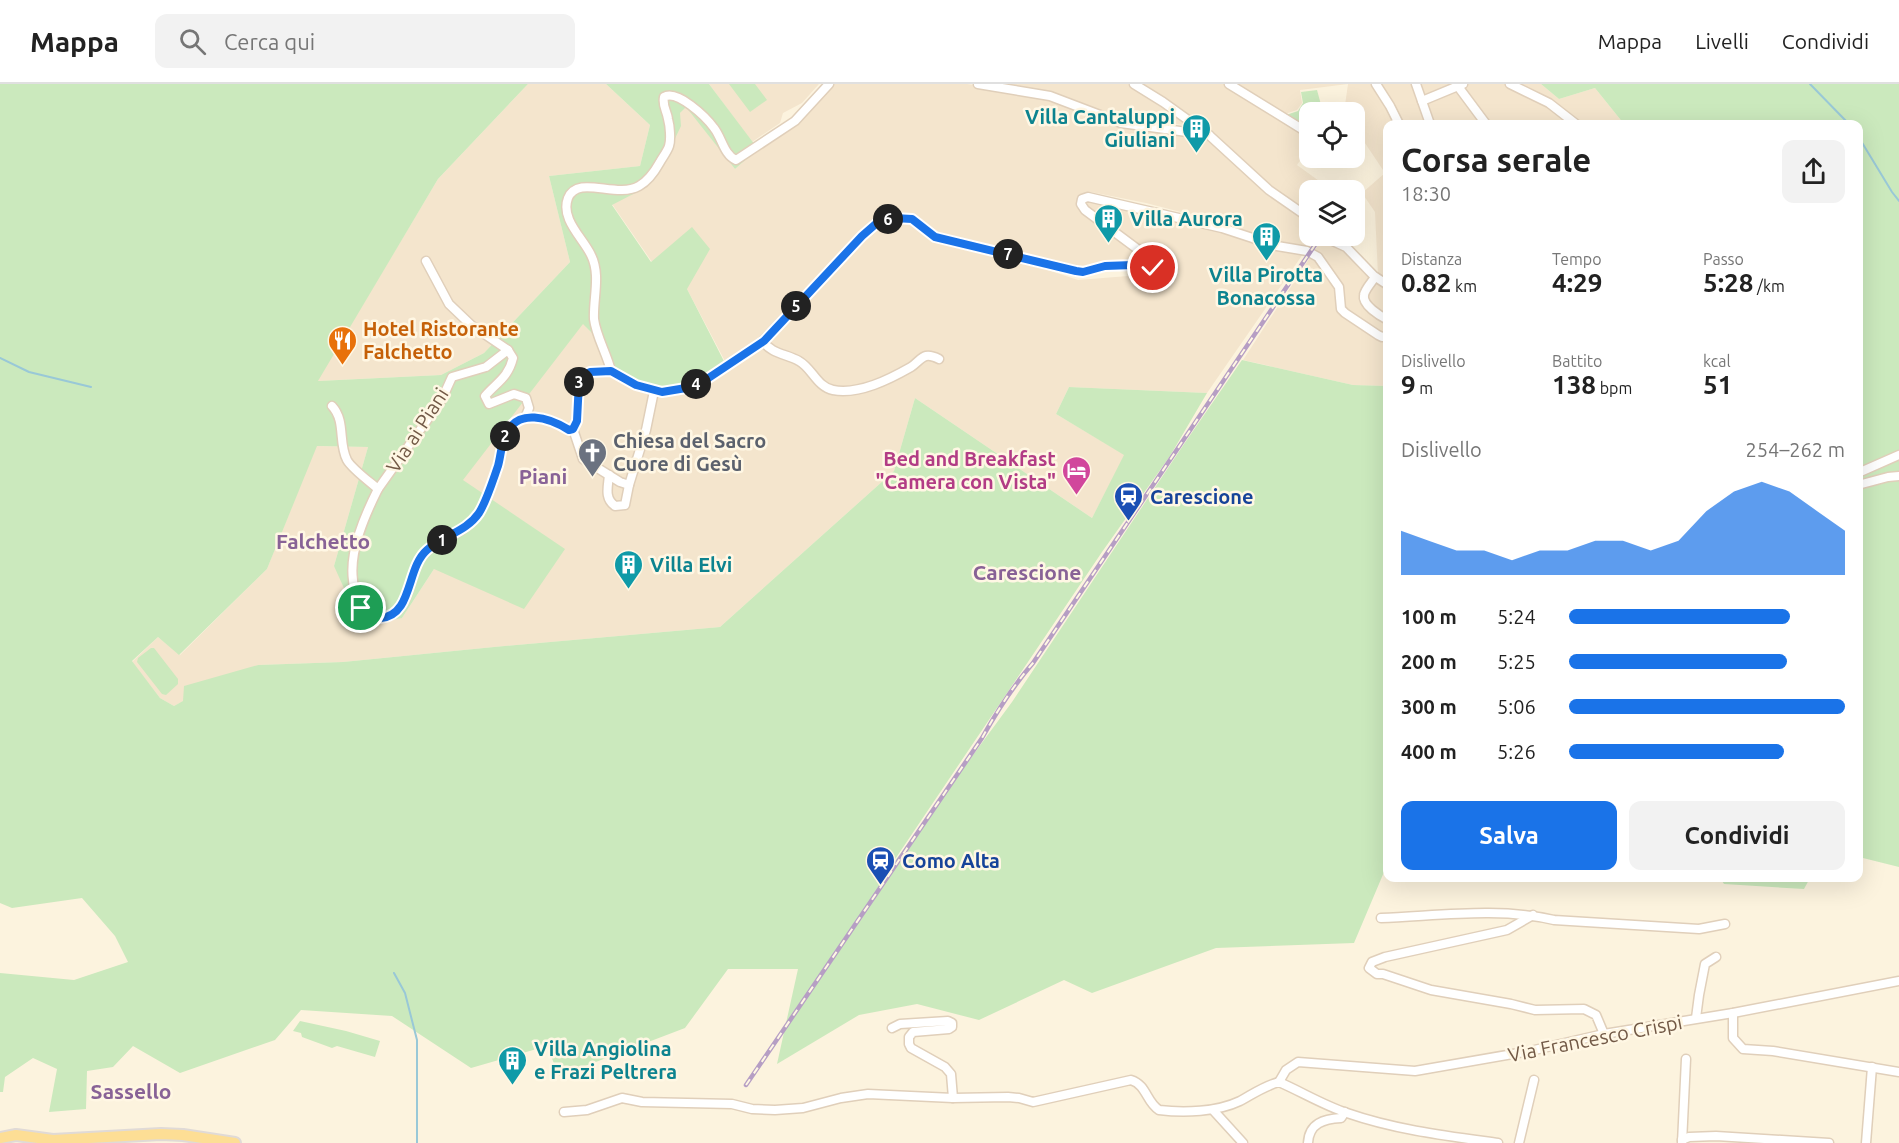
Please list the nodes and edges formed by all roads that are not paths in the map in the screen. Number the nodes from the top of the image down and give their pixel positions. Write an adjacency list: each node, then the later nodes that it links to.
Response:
1 (829, 84): 26 (street)
2 (978, 84): 15 (street)
3 (1134, 84): 15 (street)
4 (1229, 84): 14 (street)
5 (1376, 84): 10 (street)
6 (1416, 84): 9 (street)
7 (1510, 84): 13 (street)
8 (1460, 85): 9 (street); 12 (street)
9 (1422, 101): 11 (street)
10 (1398, 120)
11 (1429, 120)
12 (1483, 120)
13 (1571, 120)
14 (1299, 127)
15 (1209, 135): 16 (street)
16 (1299, 211)
17 (1344, 246): 19 (street)
18 (426, 261): 24 (street)
19 (1375, 277): 20 (street); 21 (street)
20 (1383, 282)
21 (1383, 317)
22 (1383, 337): 23 (street)
23 (764, 341): 25 (street); 27 (street)
24 (508, 350): 29 (street); 37 (street, Via ai Piani)
25 (939, 359)
26 (611, 371): 27 (street); 30 (street)
27 (654, 391): 36 (street)
28 (333, 406): 37 (street, Via ai Piani)
29 (525, 418): 30 (street); 37 (street, Via ai Piani)
30 (573, 429): 33 (street)
31 (1899, 455): 32 (street)
32 (1863, 471)
33 (609, 475): 36 (street); 36 (street)
34 (1899, 476): 35 (street)
35 (1863, 484)
36 (629, 485)
37 (378, 489)
38 (1533, 915): 39 (street); 40 (street); 46 (street)
39 (1381, 918)
40 (1725, 924)
41 (1716, 957): 44 (street)
42 (1899, 981): 43 (street, Via Francesco Crispi)
43 (1733, 1013): 44 (street, Via Francesco Crispi); 48 (street)
44 (1696, 1018): 46 (street, Via Francesco Crispi)
45 (892, 1028): 52 (street)
46 (1604, 1034): 51 (street, Via Francesco Crispi)
47 (1686, 1059): 57 (street)
48 (1872, 1067): 49 (street); 65 (street)
49 (1899, 1072)
50 (1534, 1080): 63 (street)
51 (1279, 1082): 53 (street); 55 (street)
52 (953, 1098): 53 (street); 54 (street)
53 (1213, 1110): 60 (street)
54 (564, 1112)
55 (1345, 1112): 61 (street); 62 (street)
56 (0, 1138): 59 (main road)
57 (1682, 1142): 58 (street)
58 (1813, 1142): 64 (street)
59 (235, 1143)
60 (1243, 1143)
61 (1308, 1143)
62 (1498, 1143)
63 (1519, 1143)
64 (1828, 1143)
65 (1866, 1143)

